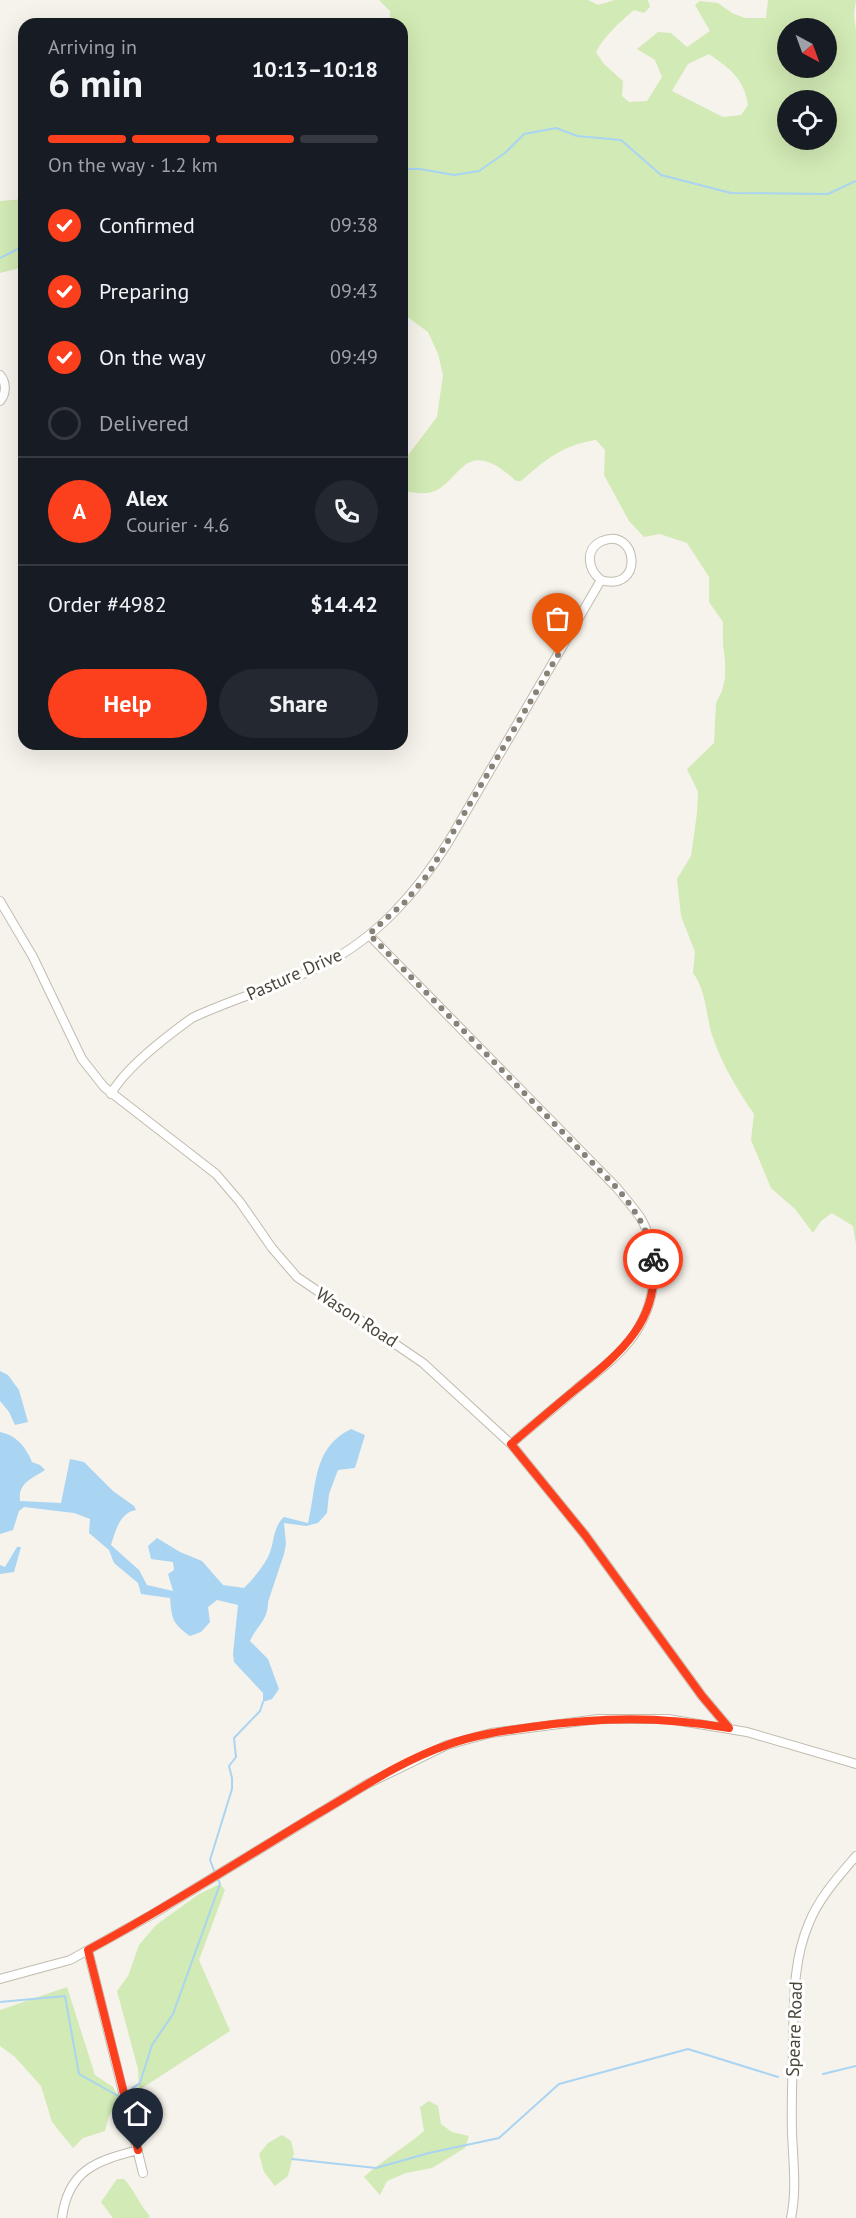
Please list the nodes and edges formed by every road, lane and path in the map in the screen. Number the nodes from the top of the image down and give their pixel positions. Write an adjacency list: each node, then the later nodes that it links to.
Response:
1 (0, 375): 2 (street)
2 (0, 401)
3 (602, 580): 3 (street); 5 (street, Pasture Drive)
4 (0, 902): 6 (street, Wason Road)
5 (369, 934): 6 (street, Pasture Drive); 7 (street)
6 (111, 1094): 7 (street, Wason Road)
7 (511, 1444): 8 (street, Wason Road)
8 (729, 1728): 9 (street); 11 (street)
9 (856, 1764)
10 (856, 1857): 16 (street, Speare Road)
11 (88, 1950): 12 (street); 13 (street)
12 (0, 1979)
13 (138, 2150): 14 (street); 15 (street)
14 (143, 2173)
15 (62, 2218)
16 (791, 2218)

